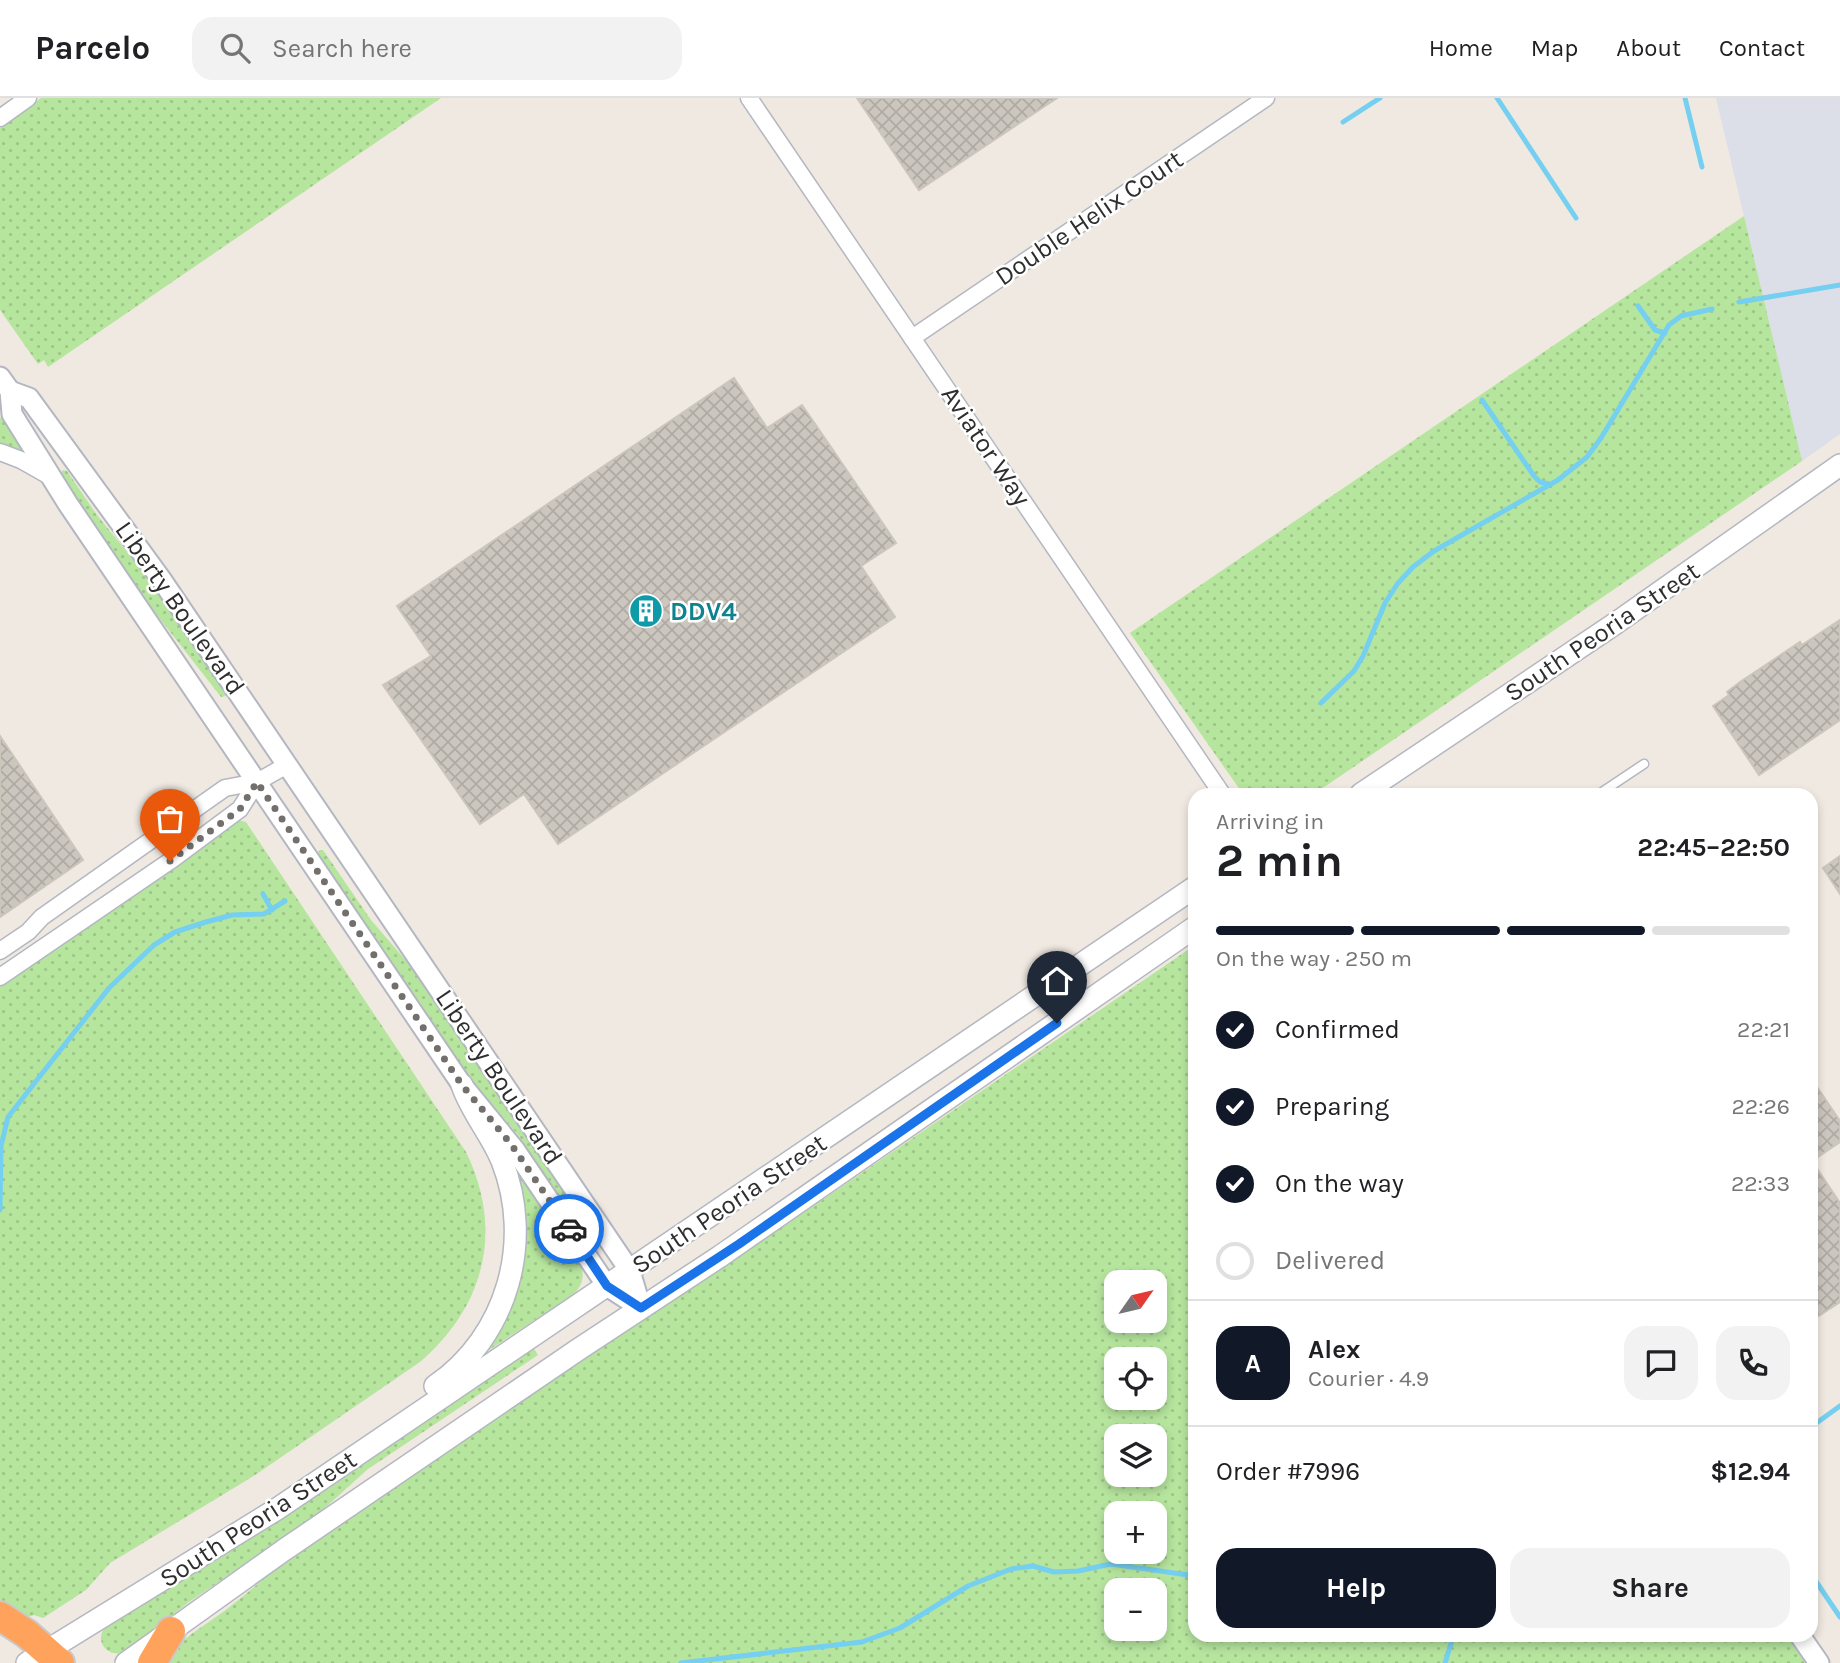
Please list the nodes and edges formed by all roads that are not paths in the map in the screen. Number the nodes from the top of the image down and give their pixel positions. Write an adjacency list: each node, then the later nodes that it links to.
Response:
1 (27, 98): 4 (street)
2 (749, 98): 5 (street, Aviator Way)
3 (1266, 98): 5 (street, Double Helix Court)
4 (0, 118)
5 (912, 338): 13 (street, Aviator Way)
6 (2, 392): 9 (street, Liberty Boulevard); 11 (street, Liberty Boulevard)
7 (0, 452): 9 (street)
8 (1840, 466): 14 (main road, South Peoria Street)
9 (54, 479): 12 (street, Liberty Boulevard)
10 (1644, 764): 15 (lane)
11 (287, 765): 12 (street); 21 (street, Liberty Boulevard)
12 (257, 782): 18 (street); 19 (street); 20 (street, Liberty Boulevard)
13 (1218, 788)
14 (1370, 788)
15 (1608, 788)
16 (1188, 892): 21 (main road, South Peoria Street)
17 (1188, 932): 23 (main road, South Peoria Street)
18 (0, 951)
19 (0, 977)
20 (462, 1085): 22 (street, Liberty Boulevard); 24 (main road)
21 (630, 1271): 22 (main road, South Peoria Street); 23 (street, Liberty Boulevard)
22 (607, 1286): 23 (street, Liberty Boulevard); 24 (main road, South Peoria Street)
23 (641, 1308): 26 (main road, South Peoria Street)
24 (396, 1429): 28 (main road, South Peoria Street)
25 (0, 1616): 28 (highway)
26 (171, 1631): 29 (main road, South Peoria Street); 30 (highway)
27 (1805, 1642): 31 (street)
28 (45, 1659)
29 (125, 1663)
30 (152, 1663)
31 (1819, 1663)

